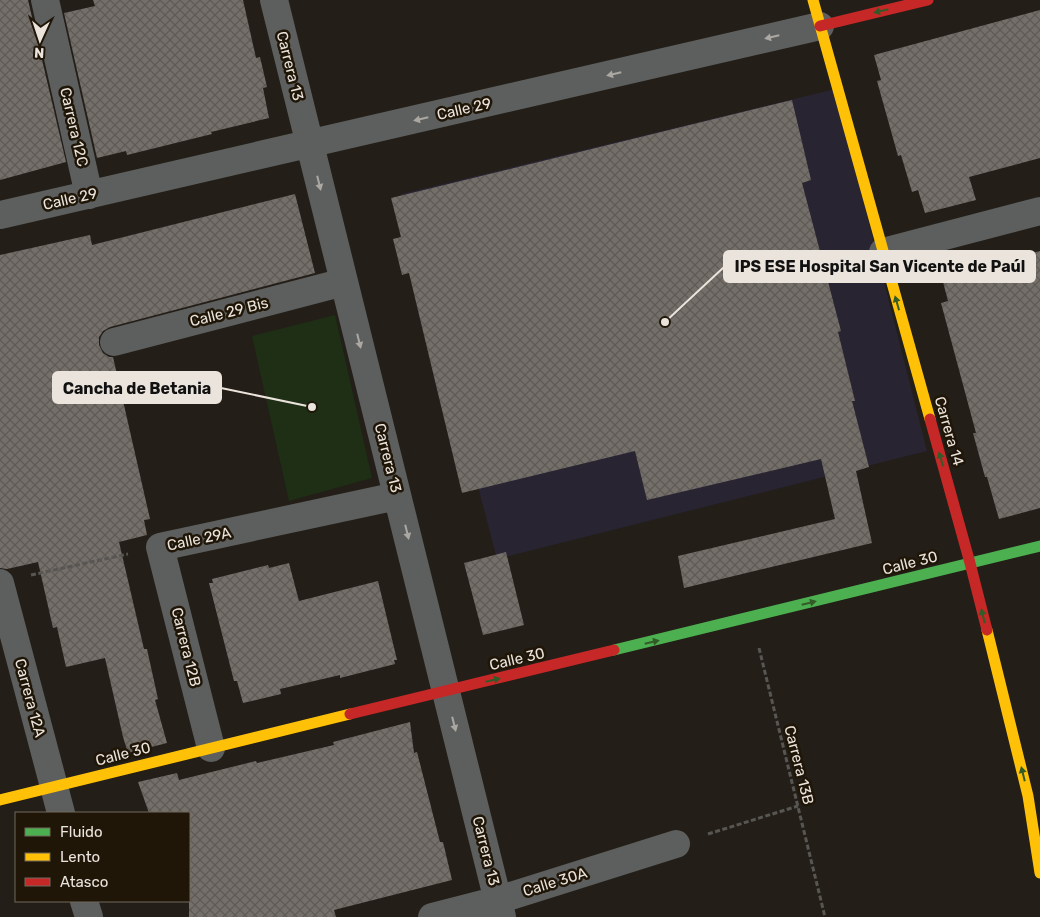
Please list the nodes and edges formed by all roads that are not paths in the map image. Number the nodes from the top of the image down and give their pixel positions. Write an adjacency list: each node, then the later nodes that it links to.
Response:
1 (45, 0): 7 (street, Carrera 12C)
2 (274, 0): 6 (street, Carrera 13)
3 (813, 0): 5 (street, Carrera 14)
4 (928, 0): 5 (street, Calle 29, one-way to 5)
5 (820, 26): 6 (street, Calle 29, one-way to 6); 10 (street, Carrera 14)
6 (310, 145): 7 (street, Calle 29); 11 (street, Carrera 13, one-way to 11)
7 (89, 195): 9 (street, Calle 29)
8 (1040, 211): 10 (street)
9 (0, 215)
10 (883, 252): 16 (street, Carrera 14, one-way to 10)
11 (344, 282): 12 (street, Calle 29 Bis); 13 (street, Carrera 13, one-way to 13)
12 (114, 342)
13 (397, 496): 15 (street, Calle 29A); 18 (street, Carrera 13, one-way to 18)
14 (1040, 546): 16 (street, Calle 30)
15 (160, 547): 19 (street, Carrera 12B)
16 (970, 563): 18 (street, Calle 30, one-way to 16); 21 (street, Carrera 14, one-way to 16)
17 (0, 582): 20 (street, Carrera 12A)
18 (446, 691): 19 (street, Calle 30); 27 (street, Carrera 13, one-way to 27)
19 (211, 748): 20 (street, Calle 30)
20 (54, 786): 22 (street, Calle 30); 23 (street, Carrera 12A)
21 (1034, 795): 25 (street, Carrera 14)
22 (0, 800)
23 (61, 812)
24 (676, 844): 27 (street, Calle 30A)
25 (1040, 873)
26 (84, 902): 28 (street)
27 (500, 908): 29 (street, Calle 30A)
28 (89, 917)
29 (432, 917)

